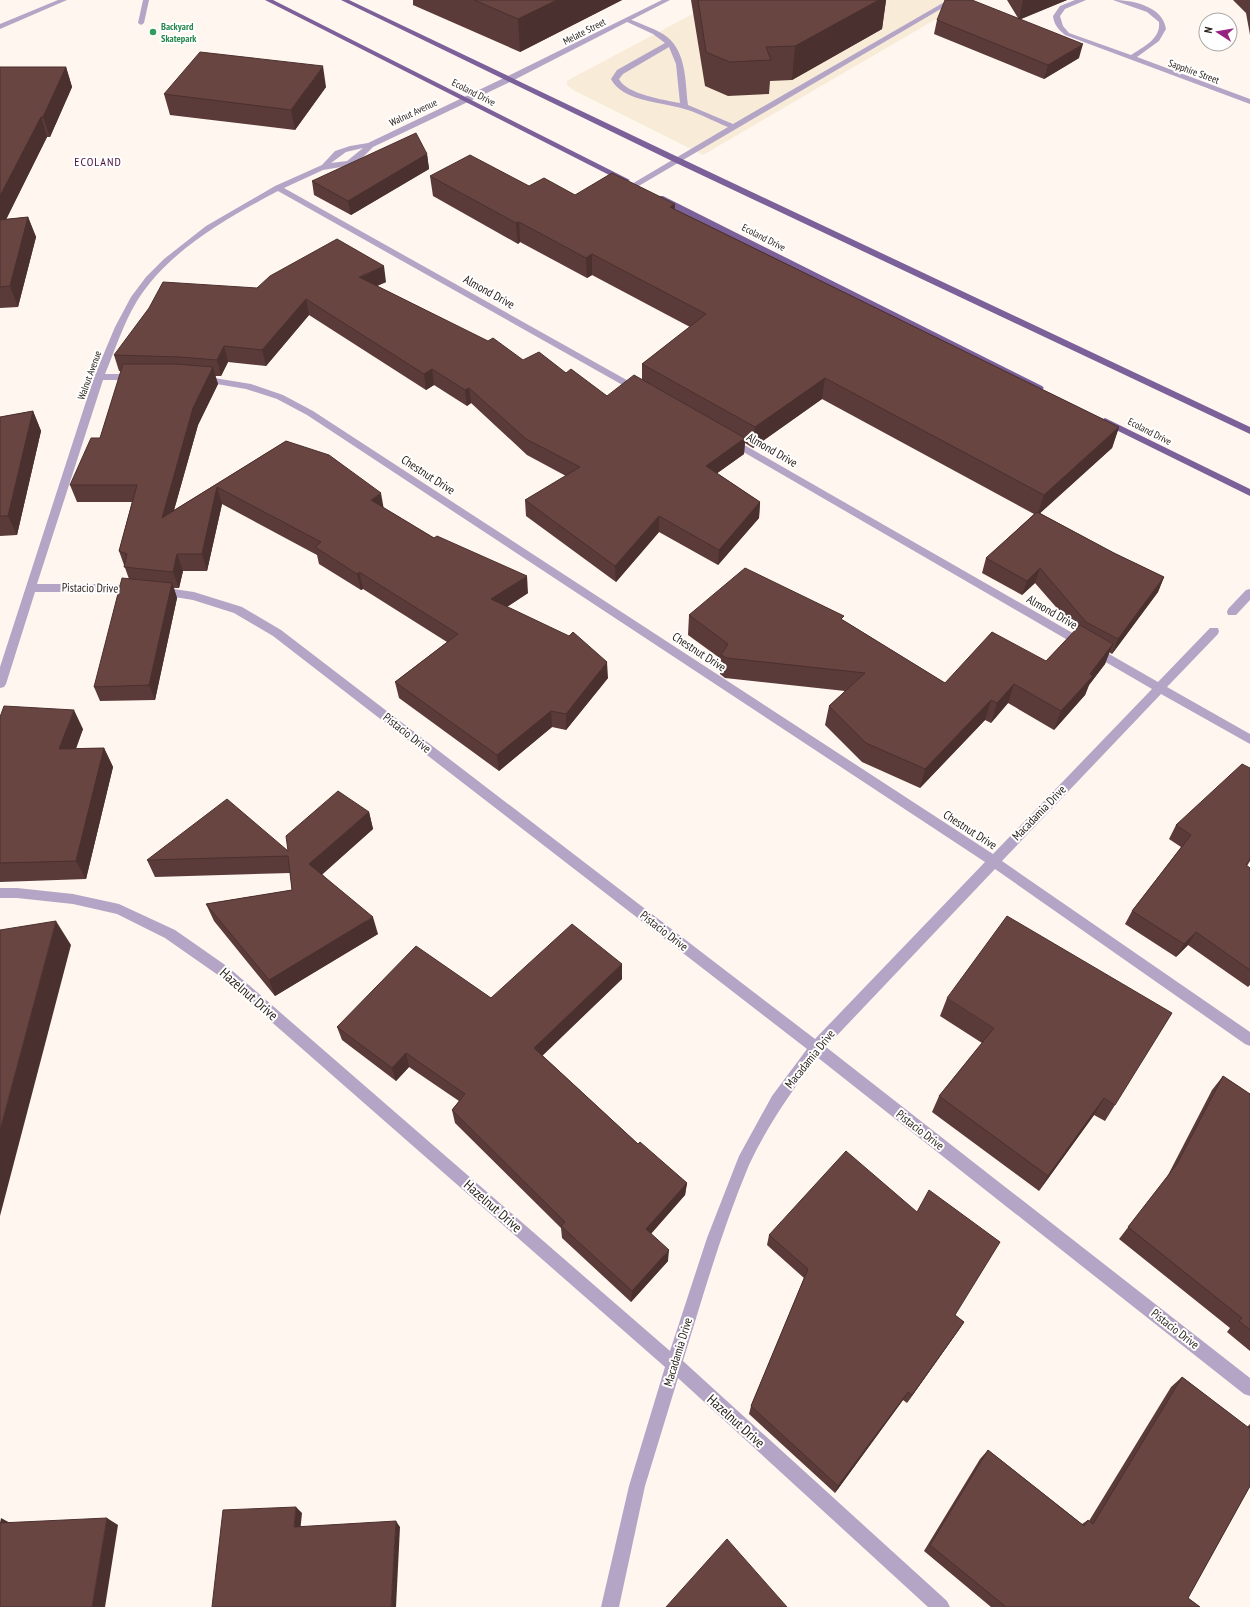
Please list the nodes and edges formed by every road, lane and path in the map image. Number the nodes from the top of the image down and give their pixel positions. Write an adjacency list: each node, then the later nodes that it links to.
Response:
1 (64, 0): 11 (street)
2 (146, 0): 10 (street)
3 (268, 0): 15 (main road, Ecoland Drive)
4 (344, 0): 14 (main road)
5 (667, 0): 9 (street, Melate Street)
6 (953, 0): 18 (street)
7 (1083, 0): 13 (street, Sapphire Street)
8 (1116, 0): 13 (street)
9 (627, 20): 12 (street); 14 (street, Melate Street)
10 (141, 23)
11 (0, 27)
12 (670, 42): 17 (street); 17 (street)
13 (1131, 58): 16 (street, Sapphire Street)
14 (509, 79): 15 (street, Melate Street); 20 (main road)
15 (466, 100): 19 (street, Walnut Avenue); 22 (main road, Ecoland Drive)
16 (1250, 102)
17 (684, 106): 18 (street)
18 (733, 127): 20 (street)
19 (370, 145): 21 (street, Walnut Avenue); 21 (street, Walnut Avenue)
20 (677, 160): 22 (street); 31 (main road)
21 (324, 166): 23 (street, Walnut Avenue)
22 (638, 187)
23 (278, 188): 25 (street, Walnut Avenue); 29 (street, Almond Drive)
24 (656, 195): 28 (main road, Ecoland Drive)
25 (99, 377): 26 (street); 34 (street, Walnut Avenue)
26 (145, 377)
27 (190, 378): 41 (street, Chestnut Drive)
28 (1045, 391)
29 (650, 396)
30 (1094, 415): 33 (main road, Ecoland Drive)
31 (1250, 431)
32 (725, 438): 39 (street, Almond Drive)
33 (1250, 494)
34 (31, 588): 38 (street, Walnut Avenue); 44 (street, Pistacio Drive)
35 (1250, 593): 36 (street)
36 (1232, 612)
37 (1214, 631): 39 (street, Macadamia Drive)
38 (0, 684)
39 (1159, 689): 40 (street, Almond Drive); 41 (street, Macadamia Drive)
40 (1250, 740)
41 (993, 861): 43 (street, Chestnut Drive); 44 (street, Macadamia Drive)
42 (0, 893): 45 (street, Hazelnut Drive)
43 (1250, 1040)
44 (816, 1048): 45 (street, Macadamia Drive); 46 (street, Pistacio Drive)
45 (674, 1364): 47 (street, Macadamia Drive); 48 (street, Hazelnut Drive)
46 (1250, 1388)
47 (610, 1607)
48 (941, 1607)

